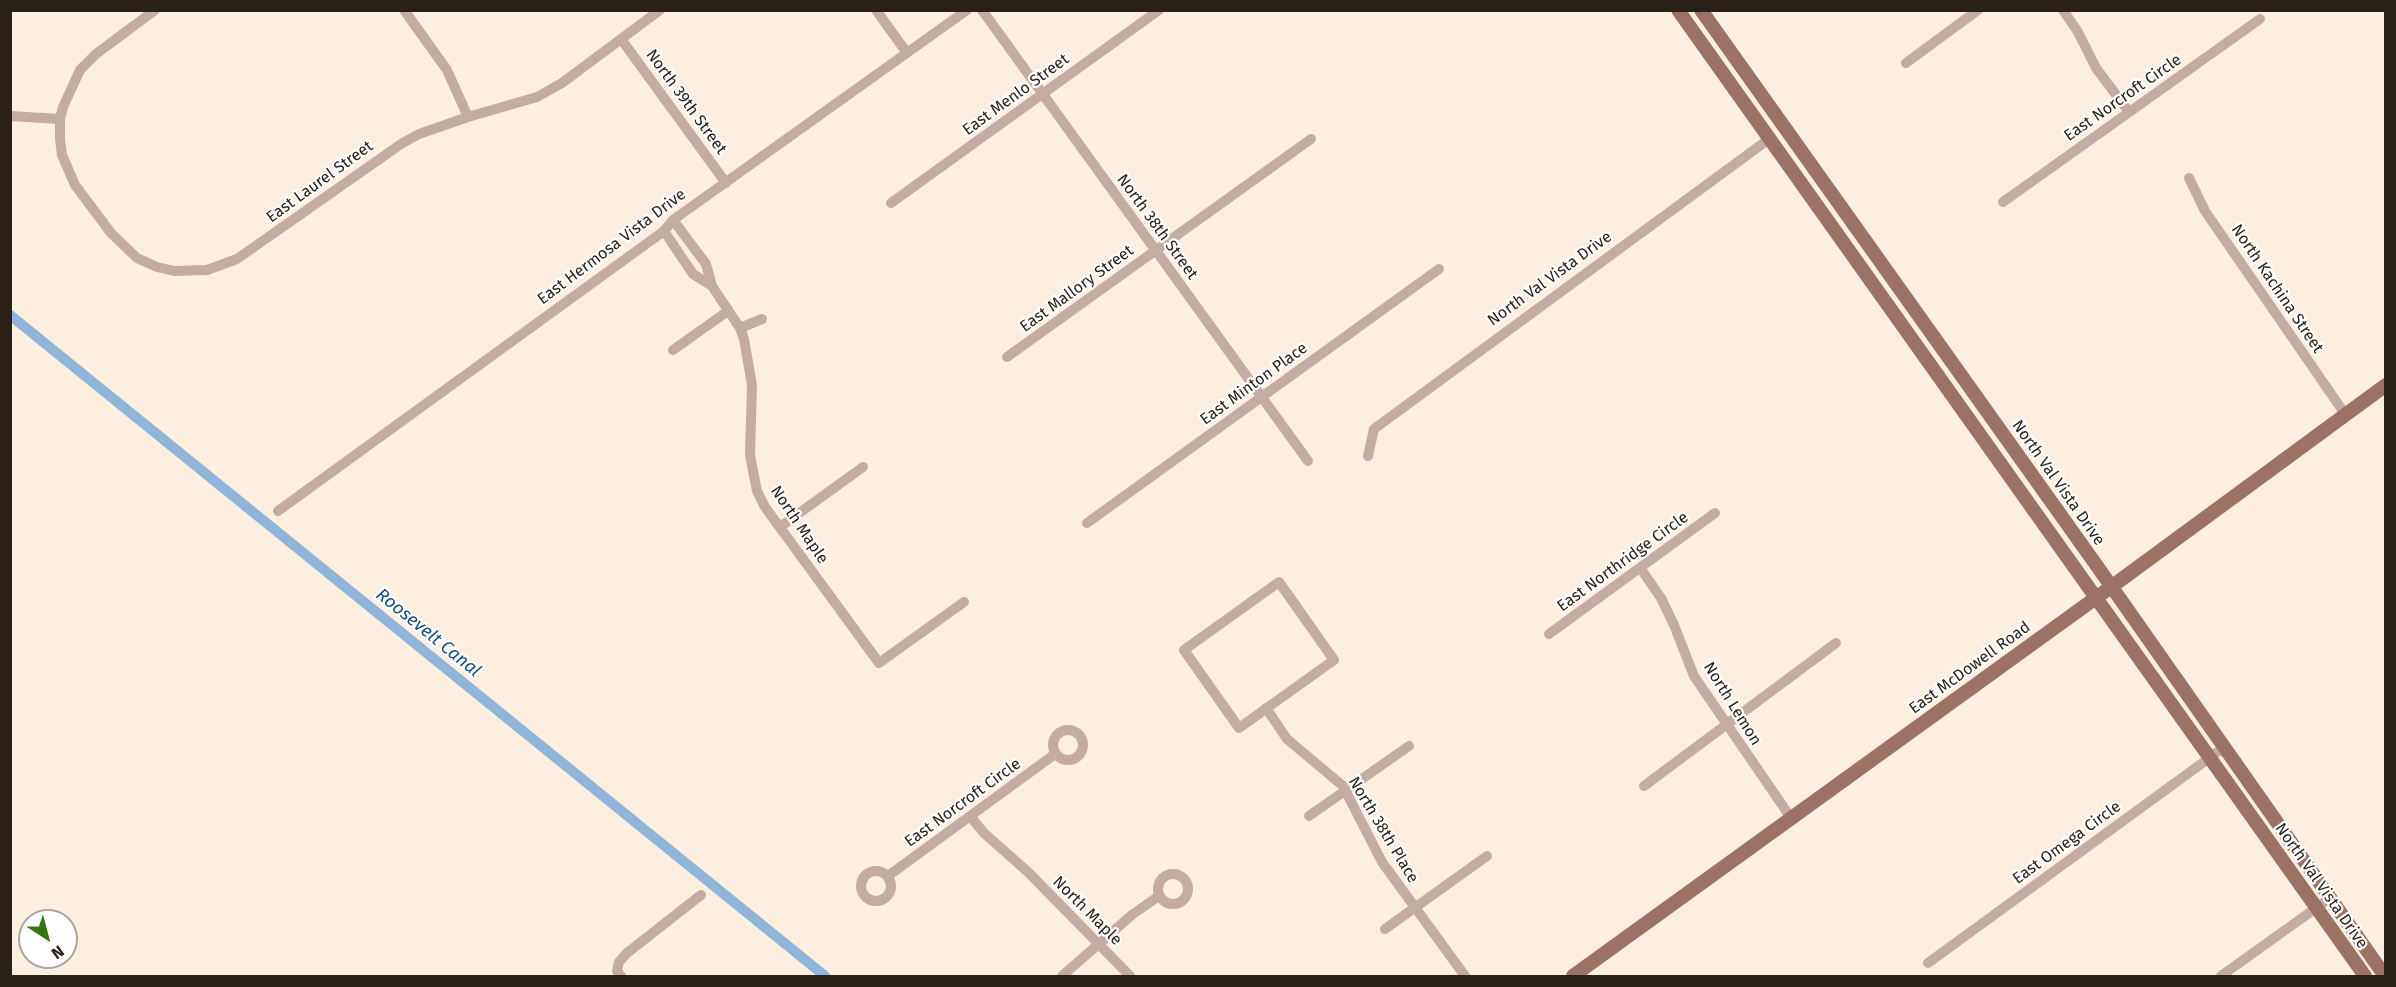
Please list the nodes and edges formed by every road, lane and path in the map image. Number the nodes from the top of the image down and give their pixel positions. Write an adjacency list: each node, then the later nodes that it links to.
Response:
1 (155, 10): 22 (street)
2 (404, 10): 21 (street)
3 (660, 10): 15 (street, East Laurel Street)
4 (876, 10): 16 (street)
5 (967, 10): 16 (street, East Hermosa Vista Drive)
6 (982, 10): 18 (street, North 38th Street)
7 (1159, 10): 18 (street, East Menlo Street)
8 (1701, 10): 13 (main road, North Val Vista Drive)
9 (1978, 10): 17 (street)
10 (2063, 10): 19 (street)
11 (1682, 12): 14 (main road, North Val Vista Drive)
12 (2260, 19): 19 (street, East Norcroft Circle)
13 (1712, 27): 14 (main road); 23 (main road, North Val Vista Drive)
14 (1697, 38): 25 (main road, North Val Vista Drive)
15 (621, 39): 21 (street, East Laurel Street); 29 (street, North 39th Street)
16 (907, 53): 29 (street, East Hermosa Vista Drive)
17 (1906, 63)
18 (1043, 94): 31 (street, East Menlo Street); 34 (street, North 38th Street)
19 (2129, 112): 30 (street, East Norcroft Circle)
20 (10, 116): 22 (street)
21 (468, 117): 22 (street, East Laurel Street)
22 (60, 119)
23 (1785, 128): 25 (main road); 26 (main road, North Val Vista Drive)
24 (1311, 139): 34 (street, East Mallory Street)
25 (1769, 140): 27 (main road, North Val Vista Drive); 49 (street, North Val Vista Drive)
26 (1803, 153): 27 (main road); 37 (main road, North Val Vista Drive)
27 (1787, 165): 39 (main road, North Val Vista Drive)
28 (2189, 178): 47 (street, North Kachina Street)
29 (726, 183): 32 (street, East Hermosa Vista Drive)
30 (2003, 202)
31 (891, 203)
32 (673, 220): 33 (street, East Hermosa Vista Drive); 36 (street, North Maple)
33 (664, 231): 36 (street, North Maple); 52 (street, East Hermosa Vista Drive)
34 (1156, 250): 43 (street, East Mallory Street); 45 (street, North 38th Street)
35 (1439, 269): 45 (street, East Minton Place)
36 (712, 286): 38 (street, North Maple)
37 (1908, 300): 39 (main road); 46 (main road, North Val Vista Drive)
38 (729, 311): 41 (street, North Maple); 42 (street)
39 (1892, 312): 48 (main road, North Val Vista Drive)
40 (762, 319): 41 (street)
41 (740, 328): 55 (street, North Maple)
42 (673, 350)
43 (1007, 357)
44 (2385, 385): 47 (main road, East McDowell Road)
45 (1262, 397): 50 (street, North 38th Street); 54 (street, East Minton Place)
46 (1983, 405): 48 (main road); 57 (main road, North Val Vista Drive)
47 (2345, 414): 57 (main road, East McDowell Road)
48 (1967, 417): 58 (main road, North Val Vista Drive)
49 (1368, 456)
50 (1308, 461)
51 (864, 467): 55 (street)
52 (278, 511)
53 (1715, 513): 56 (street, East Northridge Circle)
54 (1087, 523)
55 (780, 527): 59 (street, North Maple)
56 (1641, 569): 60 (street, East Northridge Circle); 63 (street, North Lemon)
57 (2111, 586): 58 (main road, East McDowell Road); 65 (main road, North Val Vista Drive)
58 (2095, 598): 67 (main road, North Val Vista Drive); 72 (main road, East McDowell Road)
59 (964, 602)
60 (1549, 634)
61 (1836, 643): 63 (street)
62 (1266, 708): 62 (street); 69 (street, North 38th Place)
63 (1727, 726): 68 (street); 72 (street, North Lemon)
64 (1408, 746): 69 (street)
65 (2223, 748): 67 (street, East Omega Circle); 77 (main road, North Val Vista Drive)
66 (1055, 754): 70 (street, East Norcroft Circle)
67 (2210, 758): 79 (main road, North Val Vista Drive); 82 (street, East Omega Circle)
68 (1644, 786)
69 (1345, 791): 71 (street); 78 (street, North 38th Place)
70 (970, 816): 74 (street, East Norcroft Circle); 81 (street, North Maple)
71 (1310, 816)
72 (1791, 818): 87 (main road, East McDowell Road)
73 (1487, 856): 78 (street)
74 (888, 876)
75 (701, 895): 83 (street)
76 (1159, 896): 81 (street)
77 (2330, 898): 79 (street); 90 (main road, North Val Vista Drive)
78 (1415, 908): 80 (street); 86 (street, North 38th Place)
79 (2316, 908): 88 (street); 89 (main road, North Val Vista Drive)
80 (1385, 929)
81 (1099, 945): 84 (street); 85 (street, North Maple)
82 (1928, 963)
83 (621, 976)
84 (1062, 976)
85 (1130, 976)
86 (1465, 976)
87 (1573, 976)
88 (2221, 976)
89 (2365, 976)
90 (2385, 976)

